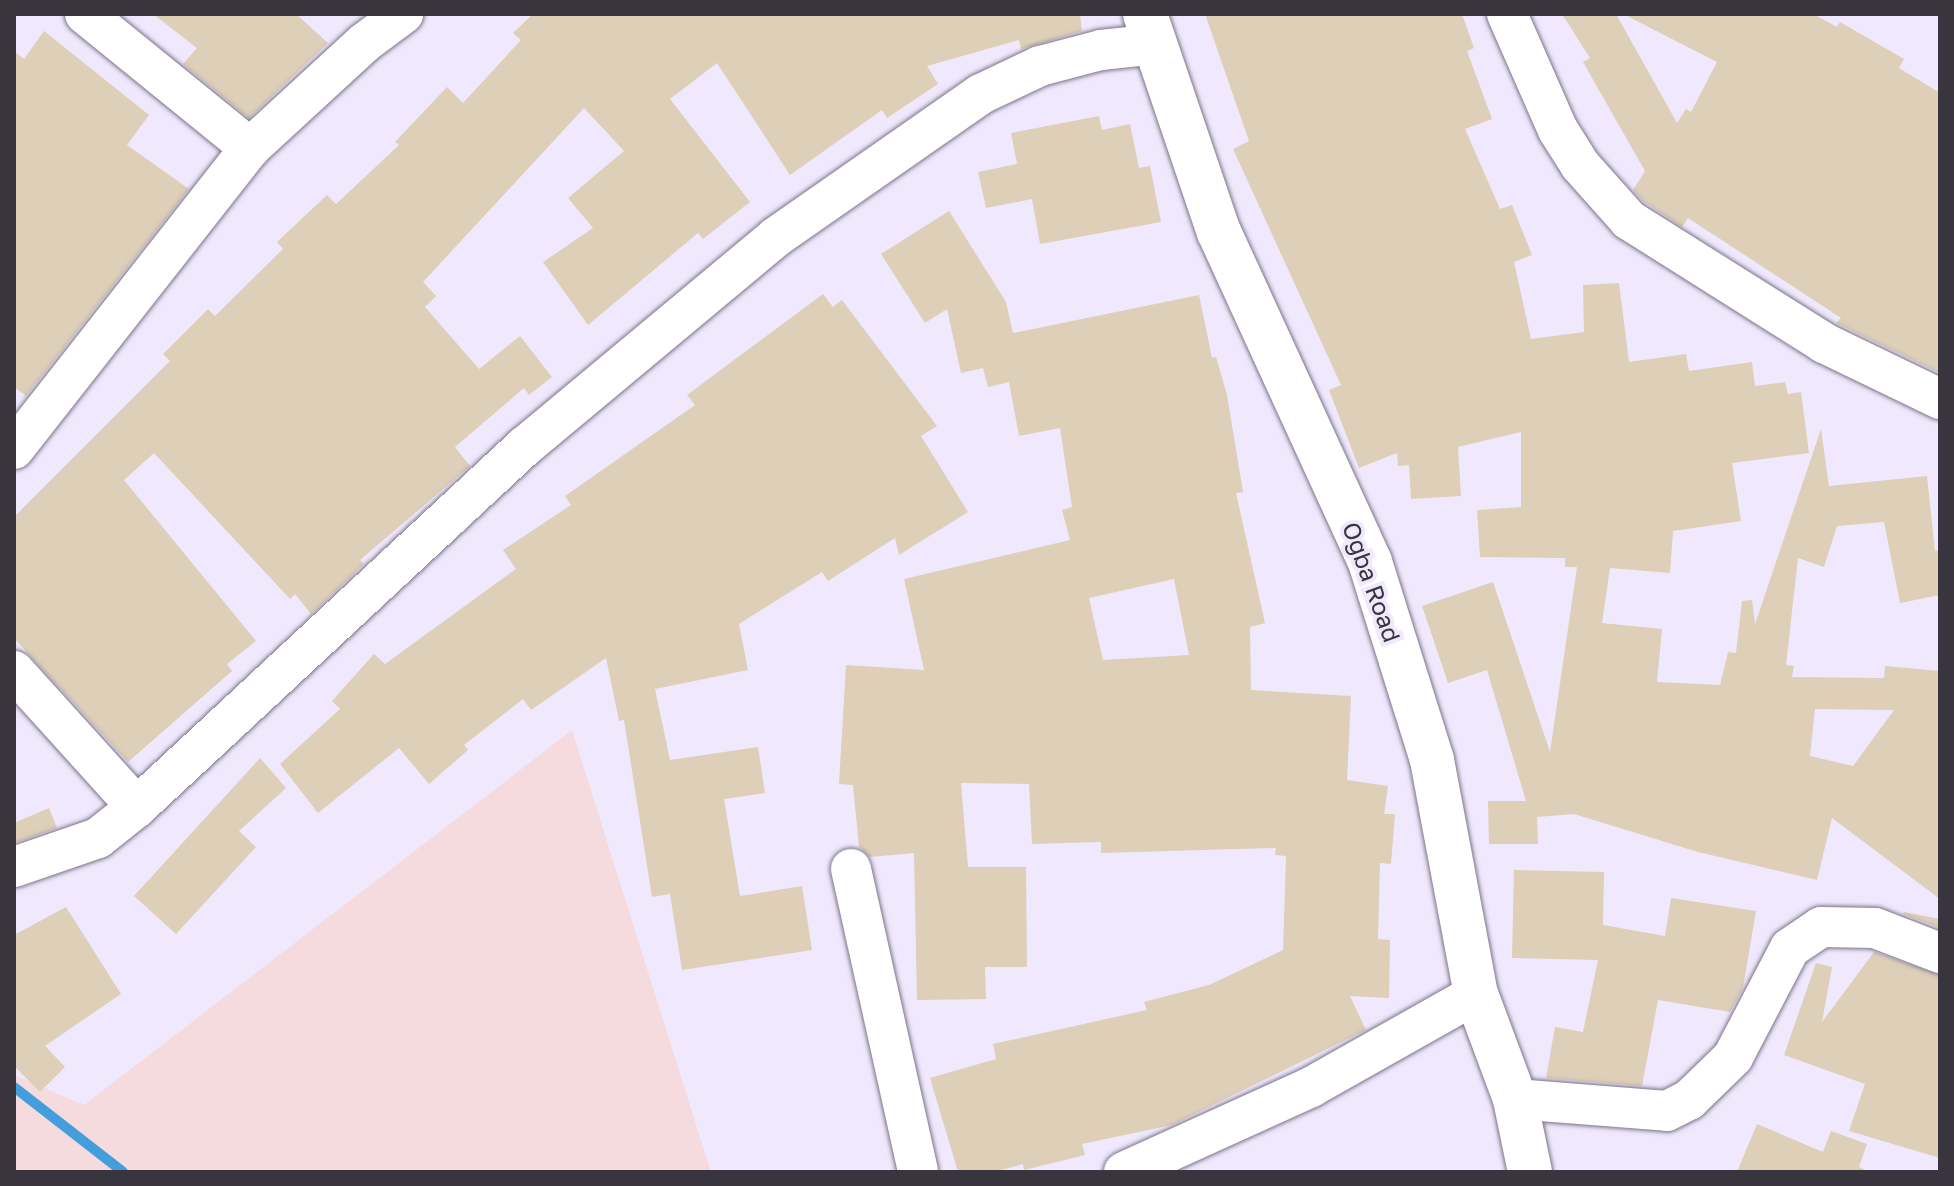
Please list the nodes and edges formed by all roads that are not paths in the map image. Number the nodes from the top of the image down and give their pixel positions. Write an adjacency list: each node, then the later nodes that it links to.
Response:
1 (85, 14): 5 (street)
2 (403, 14): 5 (street)
3 (1507, 14): 6 (street)
4 (1150, 29): 9 (street); 13 (main road, Ogba Road)
5 (250, 148): 7 (street)
6 (1940, 399)
7 (21, 426)
8 (14, 671): 9 (street)
9 (137, 807): 10 (street)
10 (14, 867)
11 (851, 869): 16 (street)
12 (1940, 953): 14 (street)
13 (1476, 994): 14 (main road, Ogba Road); 15 (street)
14 (1515, 1099): 17 (main road, Ogba Road)
15 (1138, 1170)
16 (918, 1172)
17 (1530, 1172)

